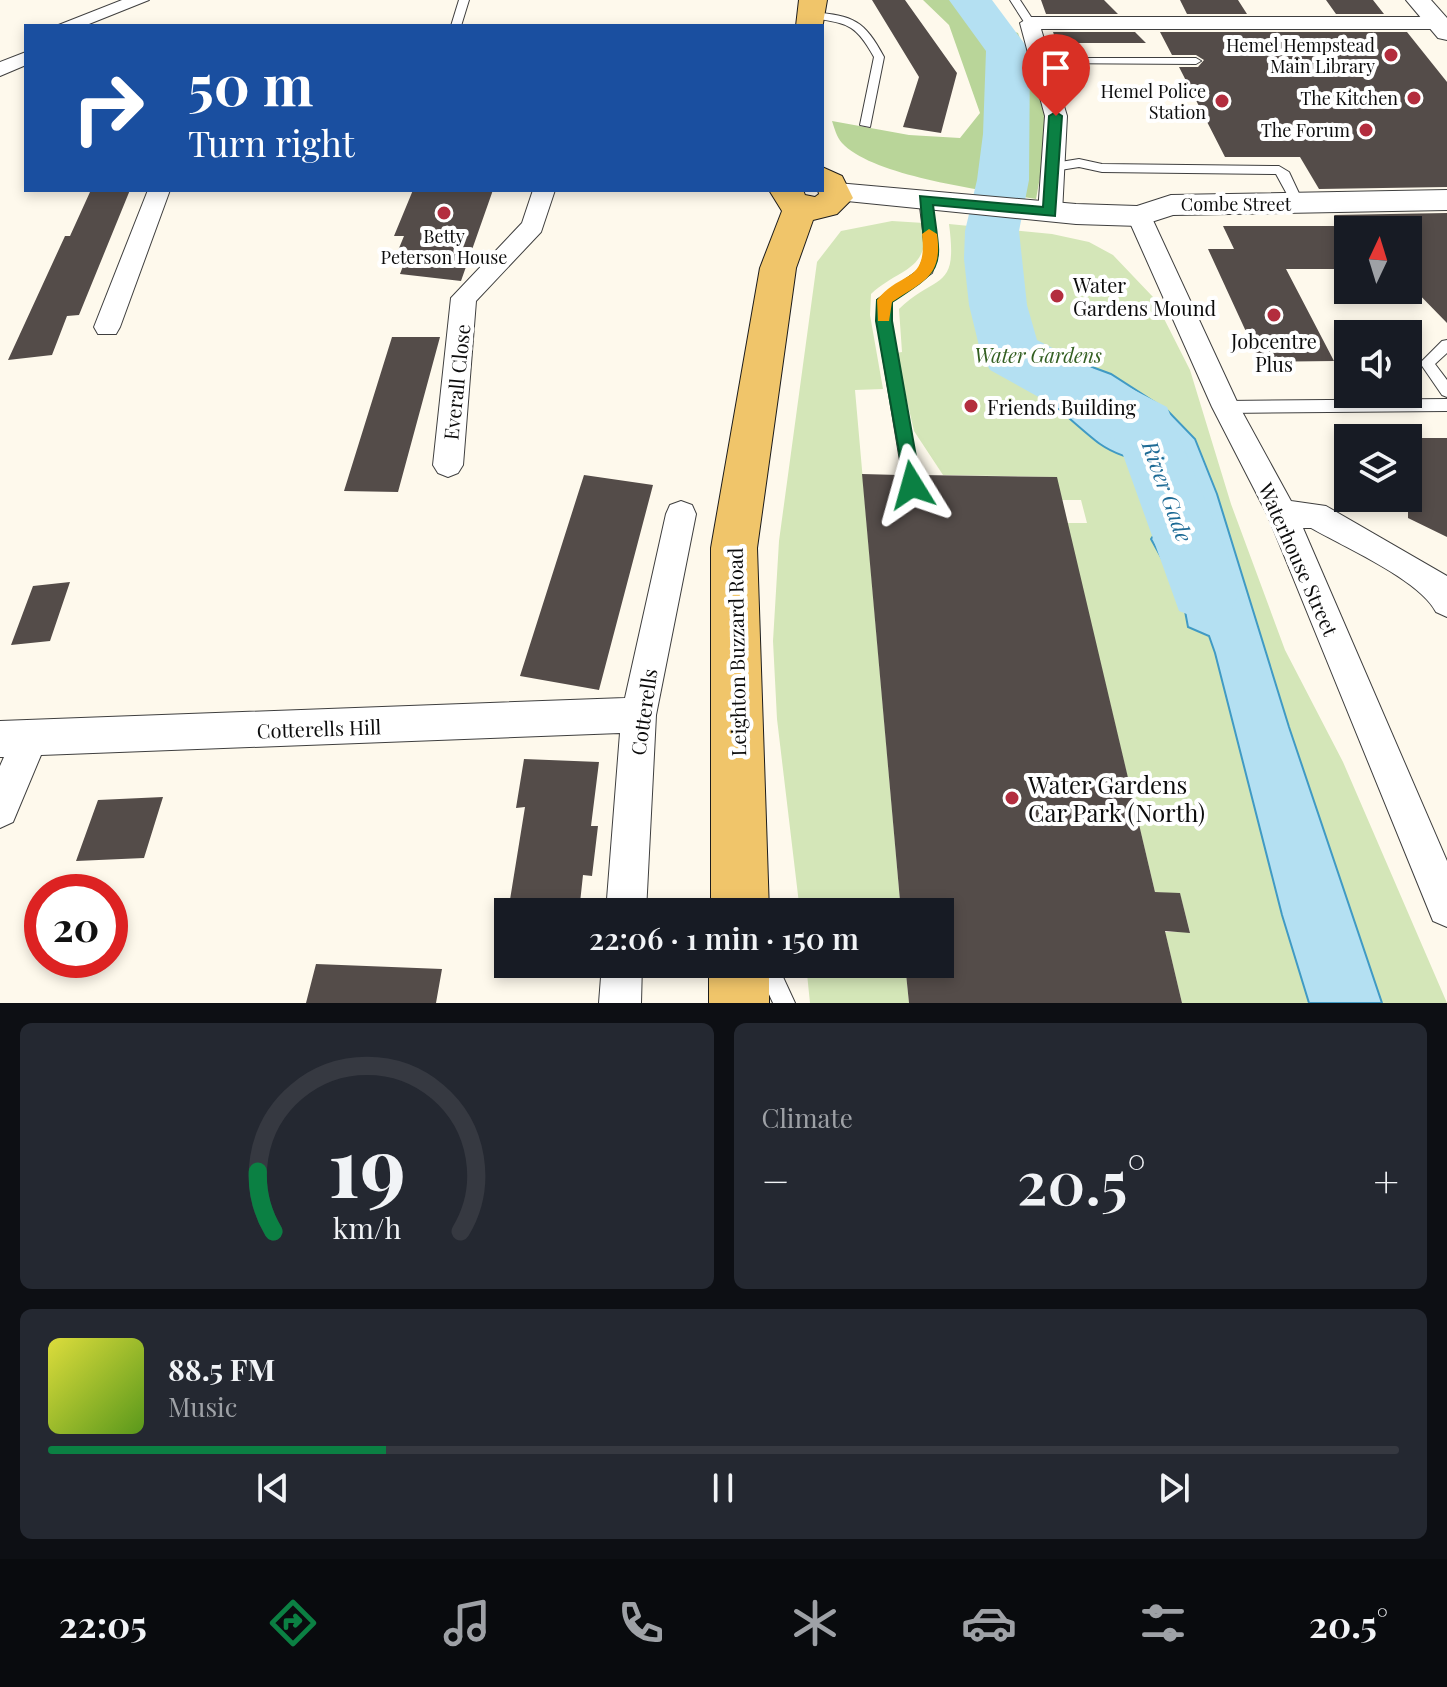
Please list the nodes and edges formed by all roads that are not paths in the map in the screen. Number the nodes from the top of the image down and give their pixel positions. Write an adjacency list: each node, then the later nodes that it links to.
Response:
1 (140, 0): 8 (street)
2 (464, 0): 9 (lane)
3 (1015, 0): 7 (lane)
4 (1418, 0): 6 (street)
5 (812, 14): 14 (lane)
6 (1445, 14): 7 (street)
7 (1030, 23): 11 (street)
8 (72, 24)
9 (457, 24)
10 (24, 59): 13 (street)
11 (1040, 60): 12 (lane); 15 (street)
12 (1196, 61)
13 (0, 70)
14 (866, 125)
15 (1054, 167): 22 (lane); 23 (street)
16 (829, 185): 19 (main road); 20 (street, Combe Street)
17 (158, 192): 25 (street)
18 (543, 192): 30 (street, Everall Close)
19 (793, 198): 39 (main road, Leighton Buzzard Road)
20 (925, 199): 23 (street, Combe Street); 31 (lane)
21 (1447, 200): 22 (street, Combe Street)
22 (1298, 204): 24 (street, Combe Street)
23 (1040, 211): 24 (street, Combe Street)
24 (1139, 216): 29 (street, Waterhouse Street)
25 (107, 327)
26 (1447, 345): 27 (lane)
27 (1447, 391)
28 (1447, 405): 29 (lane)
29 (1226, 407): 33 (street, Waterhouse Street)
30 (448, 465)
31 (912, 485)
32 (681, 514): 35 (street, Cotterells)
33 (1282, 514): 34 (street); 40 (street, Waterhouse Street)
34 (1447, 602)
35 (639, 715): 36 (street, Cotterells Hill); 38 (street, Cotterells)
36 (16, 738): 37 (street)
37 (0, 809)
38 (627, 898)
39 (740, 898)
40 (1447, 907)
41 (621, 978): 44 (street)
42 (739, 978): 45 (main road, Leighton Buzzard Road)
43 (772, 978): 46 (lane)
44 (620, 1003)
45 (739, 1003)
46 (784, 1003)

